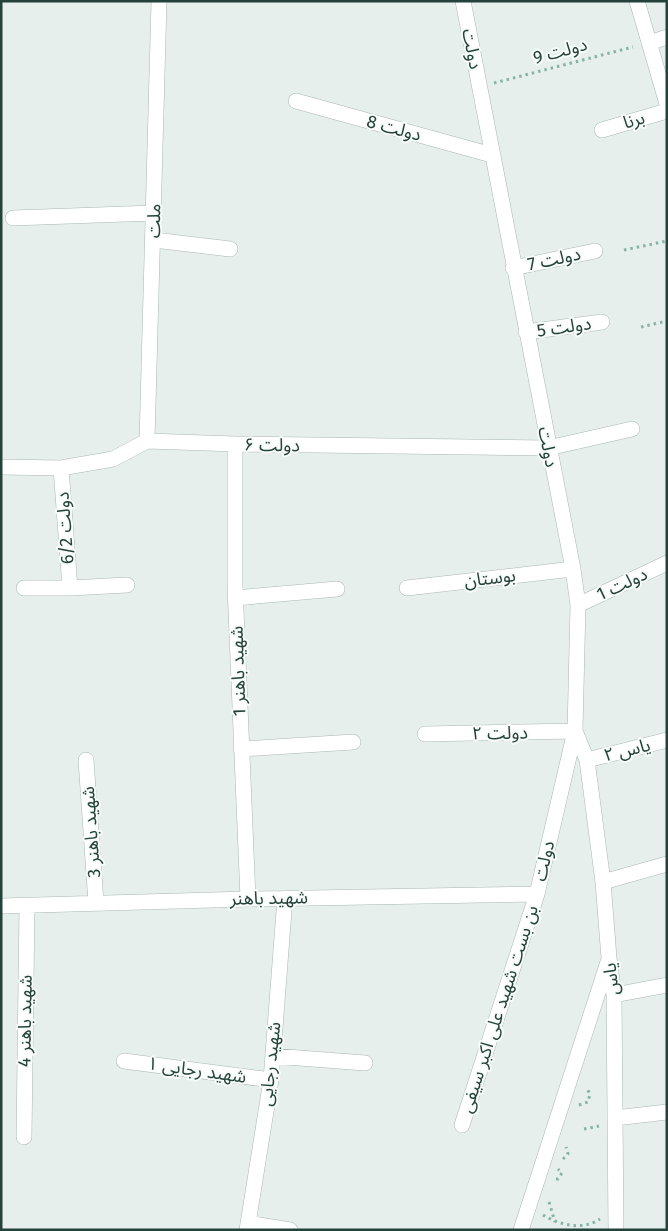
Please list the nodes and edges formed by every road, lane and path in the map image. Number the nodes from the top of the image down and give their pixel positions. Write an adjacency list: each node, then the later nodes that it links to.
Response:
1 (159, 1): 12 (street, ملت)
2 (463, 1): 6 (street, دولت)
3 (637, 1): 5 (street)
4 (667, 37): 5 (street)
5 (649, 43): 6 (path, دولت 9); 8 (street)
6 (479, 87): 11 (street, دولت)
7 (296, 101): 11 (street, دولت 8)
8 (667, 104)
9 (667, 111): 10 (street, برنا)
10 (602, 130)
11 (492, 155): 19 (street, دولت)
12 (154, 213): 13 (street); 14 (street, ملت)
13 (13, 218)
14 (154, 240): 16 (street); 25 (street, ملت)
15 (667, 241): 17 (path)
16 (230, 249)
17 (624, 250)
18 (595, 251): 19 (street, دولت 7)
19 (514, 268): 23 (street, دولت)
20 (667, 321): 22 (path)
21 (602, 322): 23 (street, دولت 5)
22 (641, 326)
23 (526, 332): 27 (street, دولت)
24 (632, 429): 27 (street, دولت ۶)
25 (147, 441): 26 (street, دولت ۶); 29 (street, دولت ۶)
26 (236, 444): 27 (street, دولت ۶); 37 (street, شهید باهنر 1)
27 (548, 448): 31 (street, دولت)
28 (1, 467): 29 (street, دولت ۶)
29 (61, 468): 34 (street, دولت 6/2)
30 (667, 563): 38 (street, دولت 1)
31 (573, 568): 35 (street, بوستان); 38 (street, دولت)
32 (127, 585): 34 (street, دولت 6/2)
33 (24, 588): 34 (street, دولت 6/2)
34 (70, 588)
35 (407, 588)
36 (338, 589): 37 (street)
37 (235, 598): 43 (street, شهید باهنر 1)
38 (578, 605): 39 (street, دولت)
39 (575, 731): 40 (street, دولت ۲); 45 (street, یاس); 48 (street, دولت)
40 (425, 734)
41 (667, 740): 45 (street, یاس ۲)
42 (353, 742): 43 (street)
43 (241, 749): 50 (street, شهید باهنر 1)
44 (86, 760): 51 (street, شهید باهنر 3)
45 (587, 760): 47 (street, یاس)
46 (667, 864): 47 (street)
47 (603, 882): 54 (street, یاس)
48 (537, 894): 49 (street, شهید باهنر); 65 (street, بن بست شهید علی اکبر سیفی)
49 (285, 898): 50 (street, شهید باهنر); 57 (street, شهید رجایی)
50 (248, 899): 51 (street, شهید باهنر)
51 (96, 903): 53 (street, شهید باهنر)
52 (1, 906): 53 (street, شهید باهنر)
53 (27, 906): 68 (street, شهید باهنر 4)
54 (609, 958): 56 (street, یاس); 75 (street)
55 (667, 985): 56 (street)
56 (614, 995): 64 (street, یاس)
57 (272, 1056): 59 (street); 60 (street, شهید رجایی)
58 (124, 1061): 60 (street, شهید رجایی ۱)
59 (366, 1063)
60 (271, 1080): 73 (street, شهید رجایی)
61 (580, 1084): 62 (path)
62 (574, 1104)
63 (667, 1112): 64 (street)
64 (615, 1118): 76 (street, یاس)
65 (462, 1125)
66 (584, 1129): 67 (path)
67 (604, 1130)
68 (24, 1137)
69 (546, 1196): 70 (path)
70 (544, 1204)
71 (541, 1213): 72 (path)
72 (602, 1217)
73 (247, 1226): 74 (street)
74 (290, 1230)
75 (521, 1230)
76 (616, 1230)

